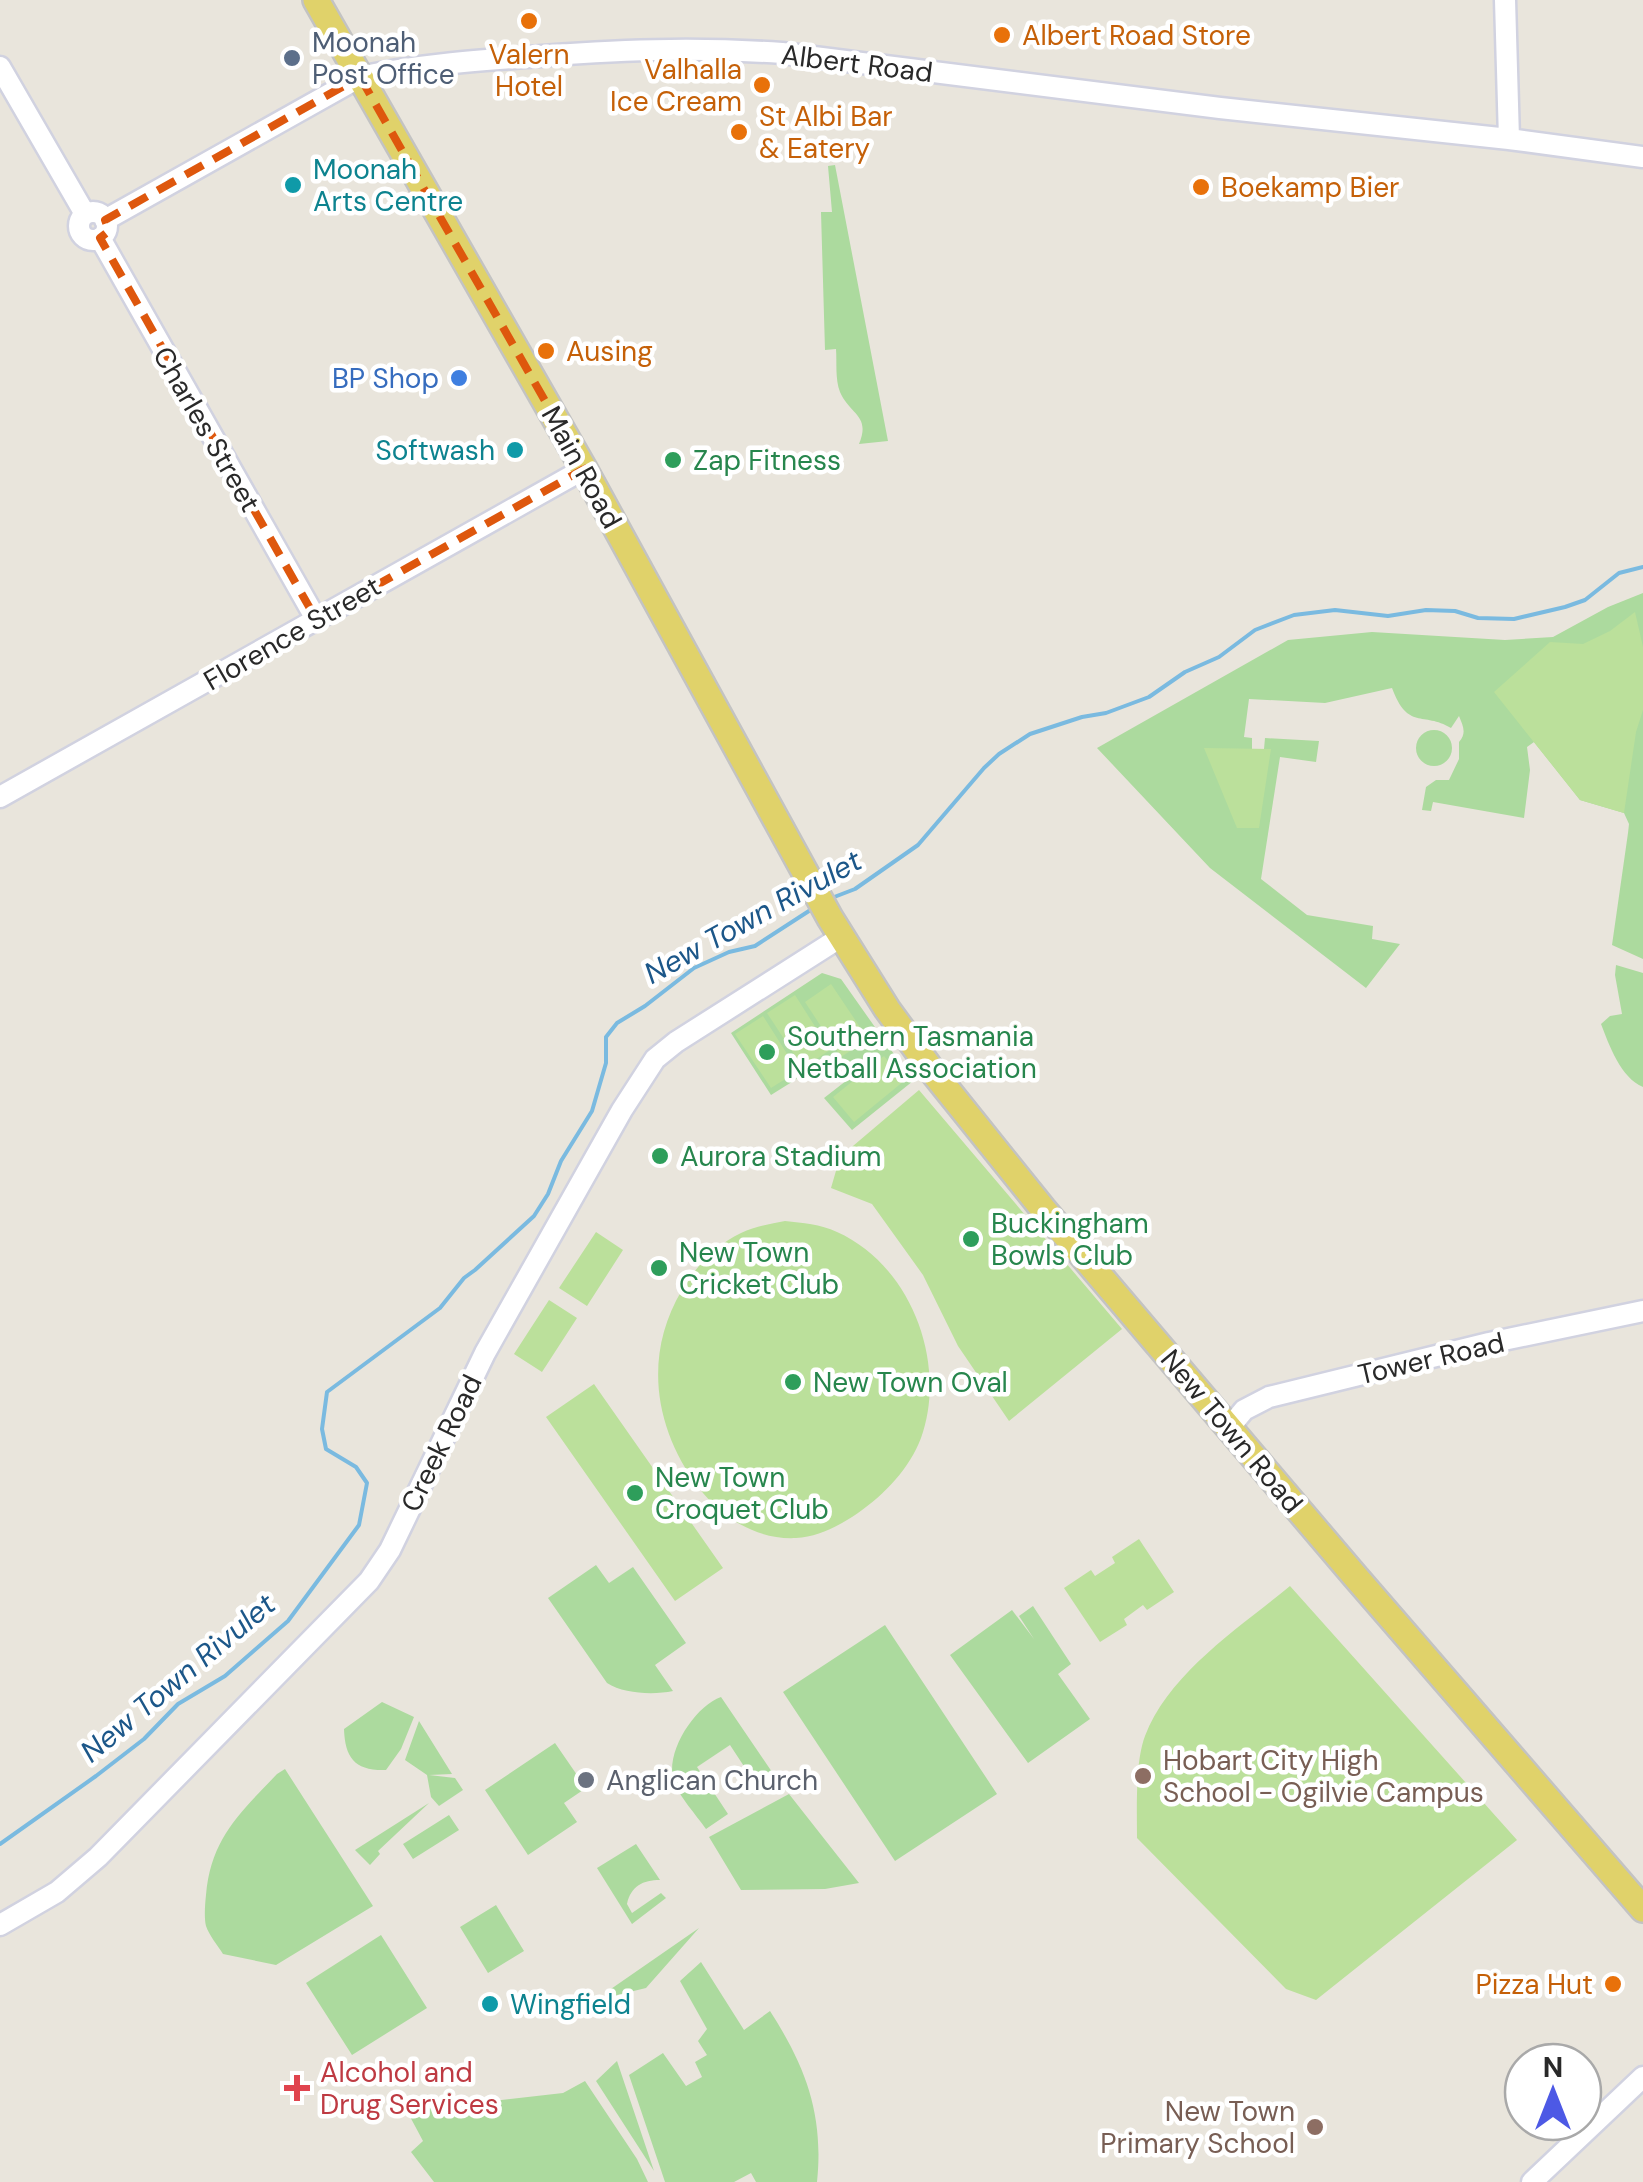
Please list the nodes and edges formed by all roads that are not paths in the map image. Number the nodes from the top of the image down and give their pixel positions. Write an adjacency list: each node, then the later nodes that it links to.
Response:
1 (316, 0): 4 (main road, Main Road)
2 (1505, 0): 5 (street)
3 (0, 66): 7 (street, Charles Street)
4 (360, 77): 5 (street, Albert Road); 7 (street, Albert Road); 8 (main road, Main Road)
5 (1508, 139): 6 (street, Albert Road)
6 (1643, 157)
7 (97, 224): 9 (street, Charles Street)
8 (584, 469): 9 (street, Florence Street); 11 (main road, Main Road)
9 (316, 619): 10 (street, Florence Street)
10 (0, 797)
11 (836, 927): 13 (main road, New Town Road); 15 (street, Creek Road)
12 (1643, 1311): 13 (street, Tower Road)
13 (1230, 1427): 14 (main road, New Town Road)
14 (1643, 1909)
15 (0, 1925)
16 (1643, 2077): 17 (street)
17 (1532, 2182)

